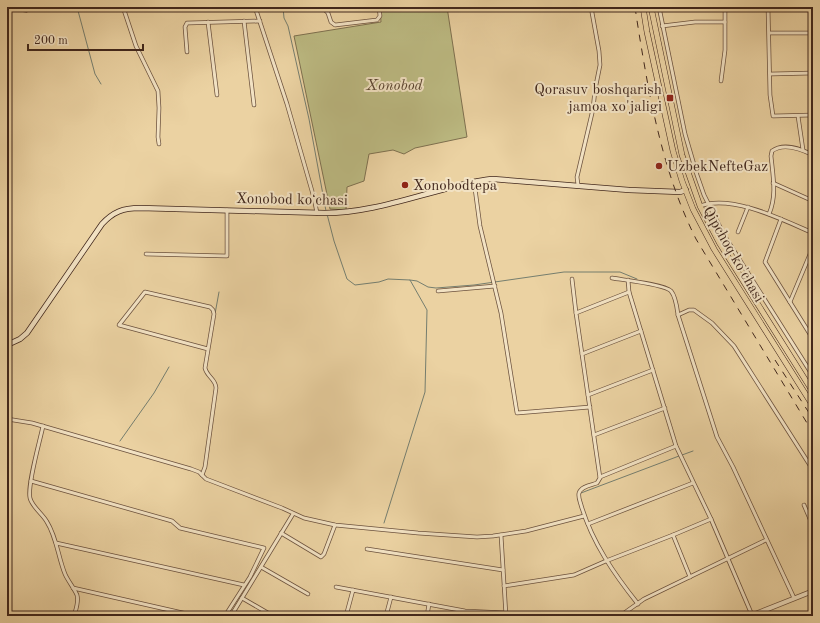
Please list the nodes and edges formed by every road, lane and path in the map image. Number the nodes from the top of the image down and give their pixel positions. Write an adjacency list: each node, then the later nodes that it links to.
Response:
1 (123, 7): 26 (street)
2 (255, 7): 12 (street)
3 (322, 7): 4 (street)
4 (379, 7)
5 (591, 7): 31 (street)
6 (643, 7): 33 (main road, Qipchoq ko'chasi)
7 (651, 7): 32 (main road, Qipchoq ko'chasi)
8 (659, 7): 15 (street)
9 (725, 7): 14 (street)
10 (768, 7): 16 (street)
11 (244, 21): 12 (street); 13 (street); 23 (street)
12 (260, 21): 40 (street)
13 (208, 22): 18 (street); 22 (street)
14 (725, 22): 15 (street); 21 (street)
15 (662, 26): 35 (street)
16 (770, 33): 17 (street); 20 (street)
17 (813, 33)
18 (187, 52)
19 (813, 73): 20 (street)
20 (771, 74): 25 (street)
21 (721, 81)
22 (217, 95)
23 (254, 105)
24 (813, 115): 25 (street)
25 (798, 116): 27 (street)
26 (159, 144)
27 (803, 150): 28 (street); 30 (street)
28 (813, 155)
29 (474, 181): 31 (main road, Xonobod koʻchasi); 40 (main road, Xonobod koʻchasi); 50 (street)
30 (773, 183): 34 (street); 41 (street)
31 (578, 185): 33 (main road, Xonobod koʻchasi)
32 (693, 188): 33 (main road); 36 (main road, Qipchoq ko'chasi)
33 (686, 190): 38 (main road, Qipchoq ko'chasi)
34 (813, 201)
35 (708, 204): 36 (street); 37 (street); 62 (street)
36 (700, 206): 38 (main road); 63 (main road, Qipchoq ko'chasi)
37 (748, 207): 41 (street); 43 (street)
38 (693, 209): 65 (main road, Qipchoq ko'chasi)
39 (227, 210): 40 (main road, Xonobod koʻchasi); 46 (street); 58 (main road, Xonobod koʻchasi)
40 (317, 213)
41 (769, 214): 42 (street)
42 (781, 219): 44 (street); 53 (street)
43 (738, 232)
44 (813, 233)
45 (813, 246): 53 (street)
46 (146, 254)
47 (612, 278): 49 (street)
48 (572, 279): 54 (street)
49 (628, 280): 52 (street); 55 (street)
50 (495, 286): 51 (street); 66 (street)
51 (438, 291)
52 (629, 292): 54 (street); 56 (street)
53 (790, 302): 57 (street)
54 (576, 312): 60 (street)
55 (678, 315): 72 (street); 87 (street)
56 (641, 331): 60 (street); 61 (street)
57 (813, 339)
58 (7, 345)
59 (208, 349): 59 (street); 73 (street)
60 (582, 354): 64 (street)
61 (653, 370): 64 (street); 67 (street)
62 (813, 376)
63 (813, 392)
64 (588, 395): 66 (street)
65 (813, 406)
66 (590, 407): 70 (street)
67 (665, 408): 70 (street); 71 (street)
68 (7, 419): 69 (street)
69 (43, 426): 73 (street); 75 (street)
70 (594, 434): 74 (street)
71 (676, 446): 74 (street); 76 (street)
72 (813, 470)
73 (202, 475): 78 (street)
74 (600, 477): 79 (street)
75 (31, 481): 88 (street); 89 (street)
76 (693, 483): 80 (street); 81 (street)
77 (804, 505): 83 (street)
78 (293, 514): 82 (street); 84 (street)
79 (584, 516): 81 (street); 85 (street)
80 (711, 519): 86 (street); 92 (street)
81 (588, 524): 93 (street)
82 (335, 525): 84 (street); 85 (street)
83 (813, 526)
84 (281, 533): 91 (street)
85 (502, 535): 95 (street)
86 (673, 535): 93 (street); 96 (street)
87 (766, 540): 92 (street); 106 (street)
88 (56, 543): 97 (street); 100 (street)
89 (264, 548): 91 (street); 97 (street)
90 (367, 549): 95 (street)
91 (271, 550): 94 (street)
92 (727, 559): 96 (street); 111 (street)
93 (606, 561): 98 (street); 108 (street)
94 (261, 567): 103 (street); 105 (street)
95 (503, 570): 98 (street)
96 (690, 577): 108 (street)
97 (244, 585): 114 (street)
98 (504, 586): 110 (street)
99 (336, 587): 101 (street)
100 (72, 588): 112 (street); 113 (street)
101 (353, 590): 104 (street); 117 (street)
102 (813, 591): 106 (street)
103 (308, 594)
104 (391, 597): 107 (street); 118 (street)
105 (242, 598): 115 (street); 116 (street)
106 (794, 598): 111 (street)
107 (429, 604): 109 (street); 119 (street)
108 (638, 604): 121 (street)
109 (465, 610): 110 (street); 120 (street)
110 (506, 615)
111 (751, 615)
112 (74, 616)
113 (196, 616)
114 (225, 616)
115 (231, 616)
116 (273, 616)
117 (346, 616)
118 (386, 616)
119 (427, 616)
120 (465, 616)
121 (620, 616)

